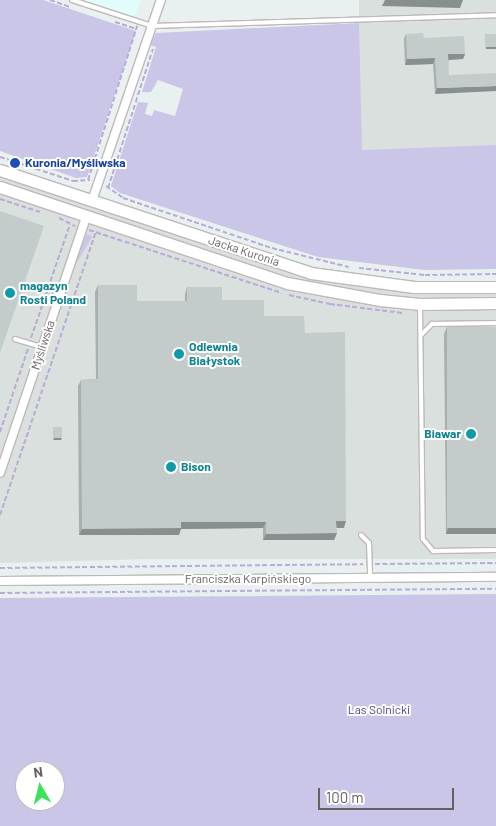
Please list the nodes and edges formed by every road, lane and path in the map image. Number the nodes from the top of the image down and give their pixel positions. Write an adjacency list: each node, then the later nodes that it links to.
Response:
1 (72, 0): 4 (lane)
2 (161, 0): 5 (street)
3 (496, 15): 5 (lane)
4 (139, 22): 5 (lane); 8 (path)
5 (152, 26): 9 (street)
6 (0, 157): 8 (path)
7 (0, 170): 11 (main road, Jacka Kuronia)
8 (88, 180): 9 (path)
9 (98, 182): 11 (street); 15 (path)
10 (0, 187): 12 (main road, Jacka Kuronia)
11 (92, 201): 12 (main road); 16 (main road, Jacka Kuronia)
12 (86, 217): 18 (main road, Jacka Kuronia); 23 (street, Myśliwska)
13 (70, 224): 22 (path)
14 (96, 232): 26 (path)
15 (496, 274)
16 (496, 286)
17 (496, 303): 18 (main road, Jacka Kuronia)
18 (420, 304): 20 (lane)
19 (496, 323): 20 (lane)
20 (421, 334): 28 (lane)
21 (15, 339): 22 (lane)
22 (30, 344): 23 (lane); 24 (path)
23 (42, 348): 25 (street, Myśliwska)
24 (0, 432)
25 (0, 473)
26 (0, 515)
27 (362, 535): 30 (lane)
28 (496, 550)
29 (496, 563): 30 (path)
30 (370, 564): 31 (path); 33 (lane)
31 (0, 568)
32 (496, 577): 33 (street, Franciszka Karpińskiego)
33 (370, 578): 34 (street, Franciszka Karpińskiego)
34 (0, 581)
35 (496, 589): 36 (path)
36 (0, 593)

